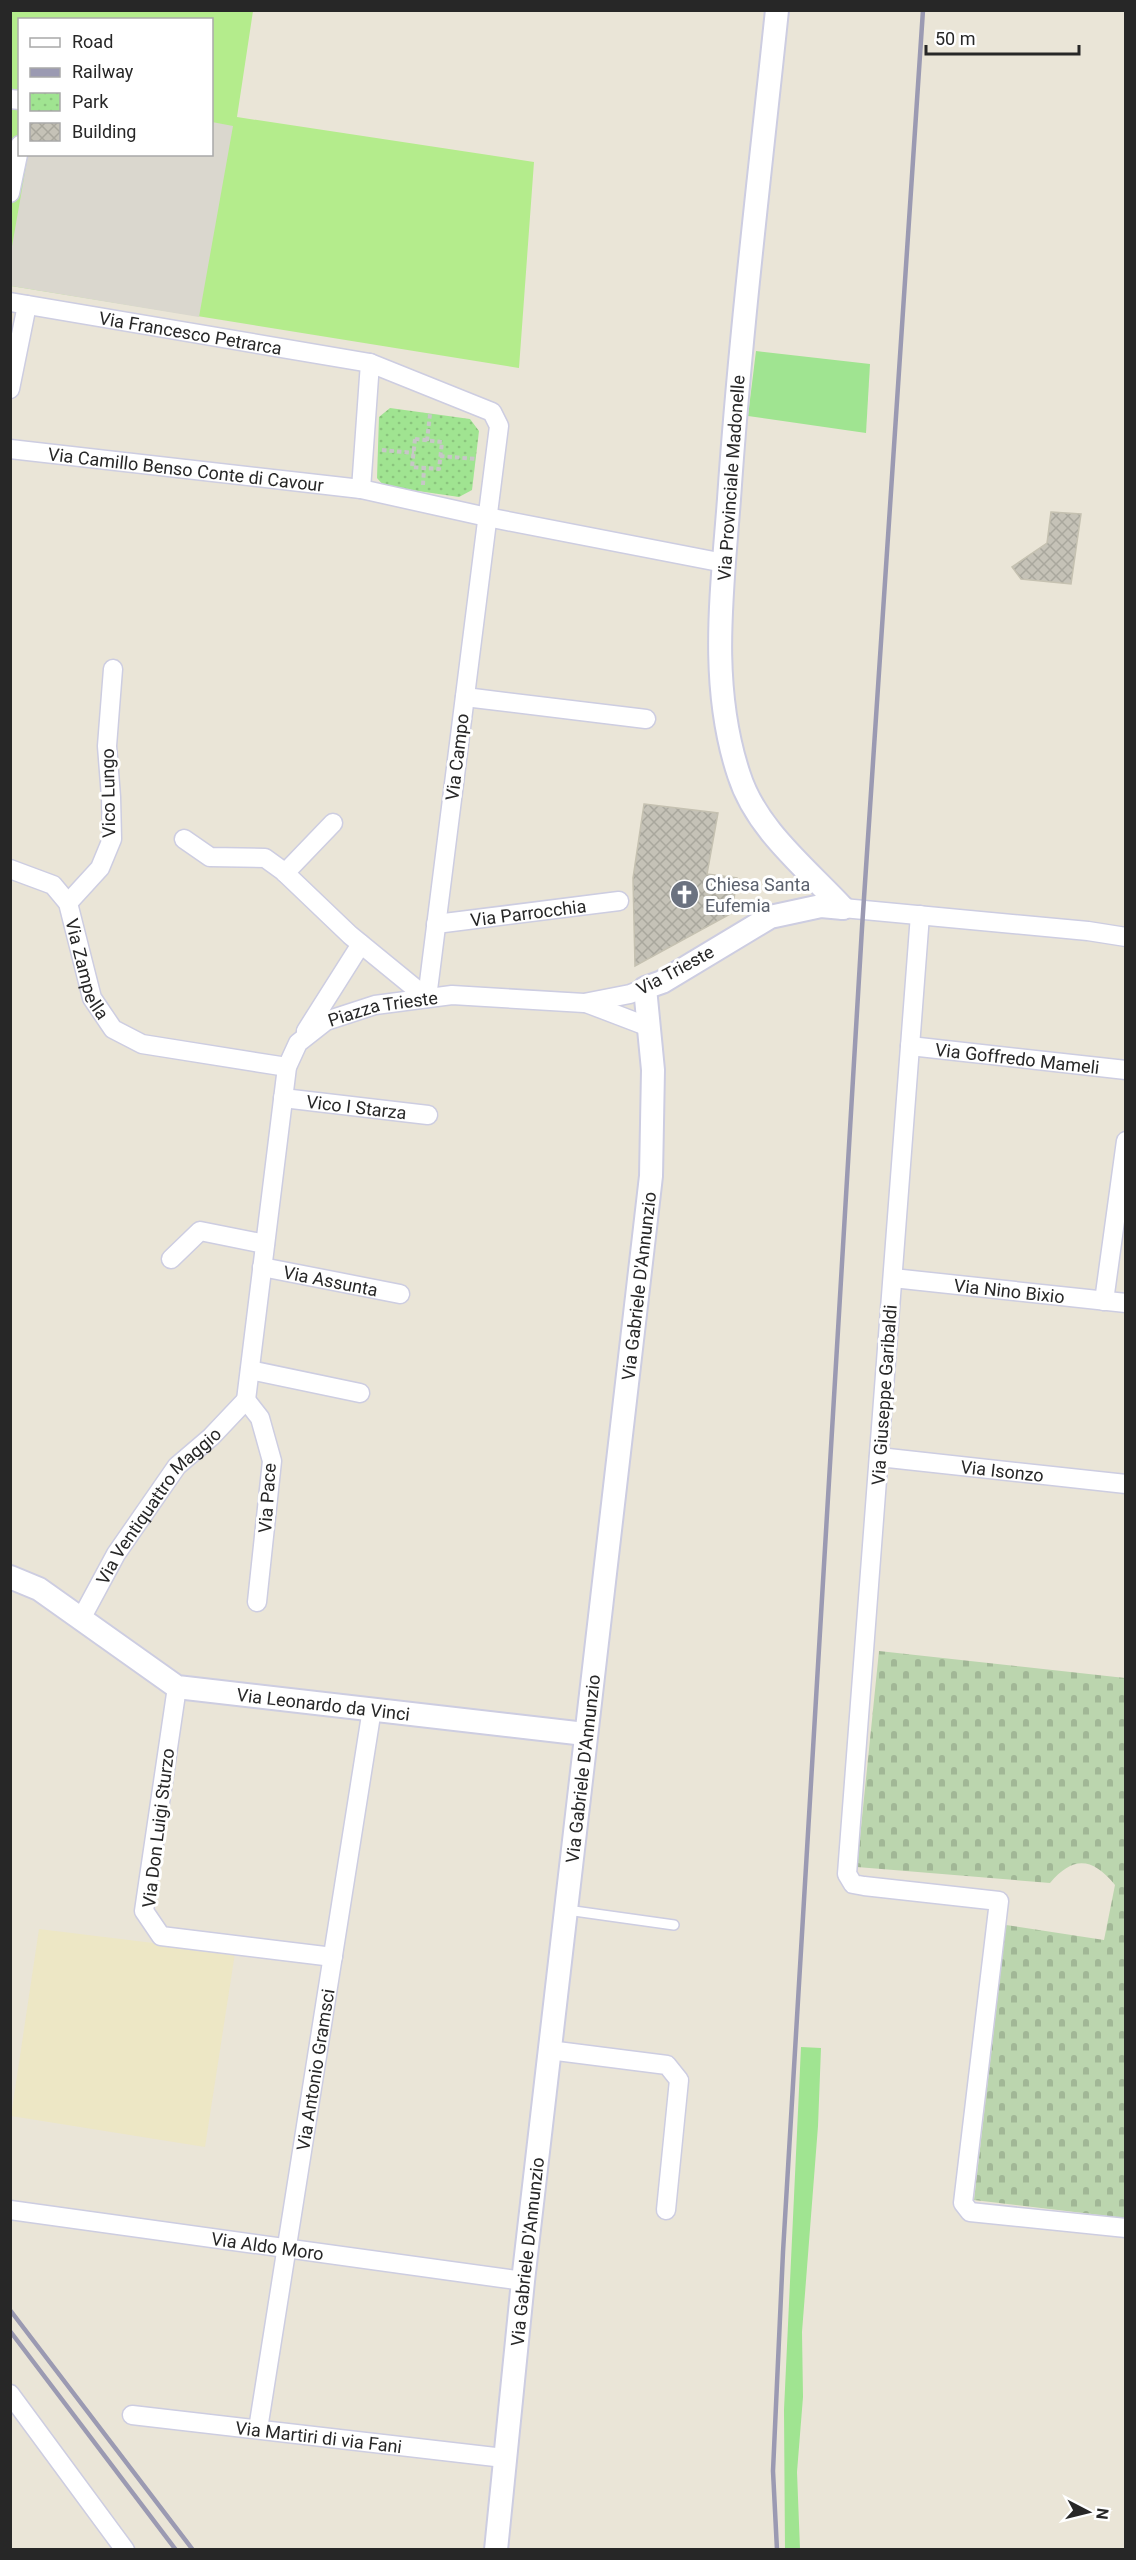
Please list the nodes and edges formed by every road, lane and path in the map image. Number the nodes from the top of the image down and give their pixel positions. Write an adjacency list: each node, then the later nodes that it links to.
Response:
1 (777, 10): 18 (street, Via Provinciale Madonelle)
2 (18, 155): 3 (street)
3 (10, 193)
4 (19, 304): 5 (street, Via Francesco Petrarca); 6 (street)
5 (370, 363): 15 (street); 17 (street, Via Francesco Petrarca)
6 (10, 388)
7 (430, 414): 8 (path)
8 (428, 441): 11 (path); 12 (path)
9 (10, 449): 15 (street, Via Camillo Benso Conte di Cavour)
10 (378, 449): 11 (path)
11 (414, 453): 14 (path)
12 (440, 456): 13 (path); 14 (path)
13 (476, 459)
14 (424, 468): 16 (path)
15 (361, 489): 17 (street, Via Camillo Benso Conte di Cavour)
16 (422, 492)
17 (487, 517): 18 (street, Via Camillo Benso Conte di Cavour); 20 (street, Via Campo)
18 (724, 562): 28 (street, Via Provinciale Madonelle)
19 (113, 669): 27 (street, Vico Lungo)
20 (465, 696): 21 (street); 30 (street, Via Campo)
21 (646, 719)
22 (333, 823): 25 (street)
23 (184, 839): 25 (street, Piazza Trieste)
24 (10, 869): 27 (street, Via Zampella)
25 (285, 873): 32 (street, Piazza Trieste)
26 (619, 901): 30 (street, Via Parrocchia)
27 (68, 903): 39 (street, Via Zampella)
28 (843, 908): 29 (street); 33 (street, Via Trieste)
29 (920, 915): 31 (street); 38 (street, Via Giuseppe Garibaldi)
30 (436, 924): 34 (street, Via Campo)
31 (1125, 937)
32 (361, 944): 34 (street, Piazza Trieste); 37 (street, Piazza Trieste)
33 (645, 988): 35 (street, Via Trieste); 36 (street, Via Gabriele D'Annunzio)
34 (427, 998): 35 (street, Via Trieste); 37 (street, Piazza Trieste)
35 (584, 1003): 36 (street)
36 (649, 1027): 61 (street, Via Gabriele D'Annunzio)
37 (298, 1043): 39 (street, Piazza Trieste)
38 (910, 1046): 40 (street, Via Goffredo Mameli); 47 (street, Via Giuseppe Garibaldi)
39 (287, 1067): 41 (street, Piazza Trieste)
40 (1125, 1070)
41 (283, 1098): 42 (street, Vico I Starza); 44 (street, Piazza Trieste)
42 (428, 1115)
43 (1125, 1141): 49 (street)
44 (265, 1244): 45 (street); 46 (street, Piazza Trieste)
45 (171, 1259)
46 (262, 1267): 48 (street, Via Assunta); 51 (street, Piazza Trieste)
47 (892, 1278): 49 (street, Via Nino Bixio); 54 (street, Via Giuseppe Garibaldi)
48 (400, 1294)
49 (1104, 1301): 50 (street, Via Nino Bixio)
50 (1125, 1303)
51 (250, 1370): 52 (street); 53 (street, Piazza Trieste)
52 (360, 1393)
53 (246, 1400): 57 (street, Via Pace); 58 (street, Via Ventiquattro Maggio)
54 (879, 1457): 55 (street, Via Isonzo); 68 (street, Via Giuseppe Garibaldi)
55 (1125, 1484)
56 (10, 1577): 58 (street, Via Leonardo da Vinci)
57 (257, 1602)
58 (81, 1619): 59 (street, Via Leonardo da Vinci)
59 (177, 1687): 60 (street, Via Leonardo da Vinci); 64 (street, Via Don Luigi Sturzo)
60 (372, 1709): 61 (street, Via Leonardo da Vinci); 64 (street, Via Antonio Gramsci)
61 (585, 1734): 62 (street, Via Gabriele D'Annunzio)
62 (565, 1910): 63 (lane); 65 (street, Via Gabriele D'Annunzio)
63 (674, 1925)
64 (333, 1957): 69 (street, Via Antonio Gramsci)
65 (549, 2050): 67 (street); 70 (street, Via Gabriele D'Annunzio)
66 (10, 2210): 69 (street, Via Aldo Moro)
67 (666, 2210)
68 (1125, 2228)
69 (286, 2249): 70 (street, Via Aldo Moro); 73 (street, Via Antonio Gramsci)
70 (523, 2281): 74 (street, Via Gabriele D'Annunzio)
71 (10, 2394): 75 (street)
72 (132, 2415): 73 (street, Via Martiri di via Fani)
73 (258, 2429): 74 (street, Via Martiri di via Fani)
74 (504, 2458): 78 (street, Via Gabriele D'Annunzio)
75 (110, 2530): 76 (street); 77 (street)
76 (105, 2550)
77 (125, 2550)
78 (495, 2550)

